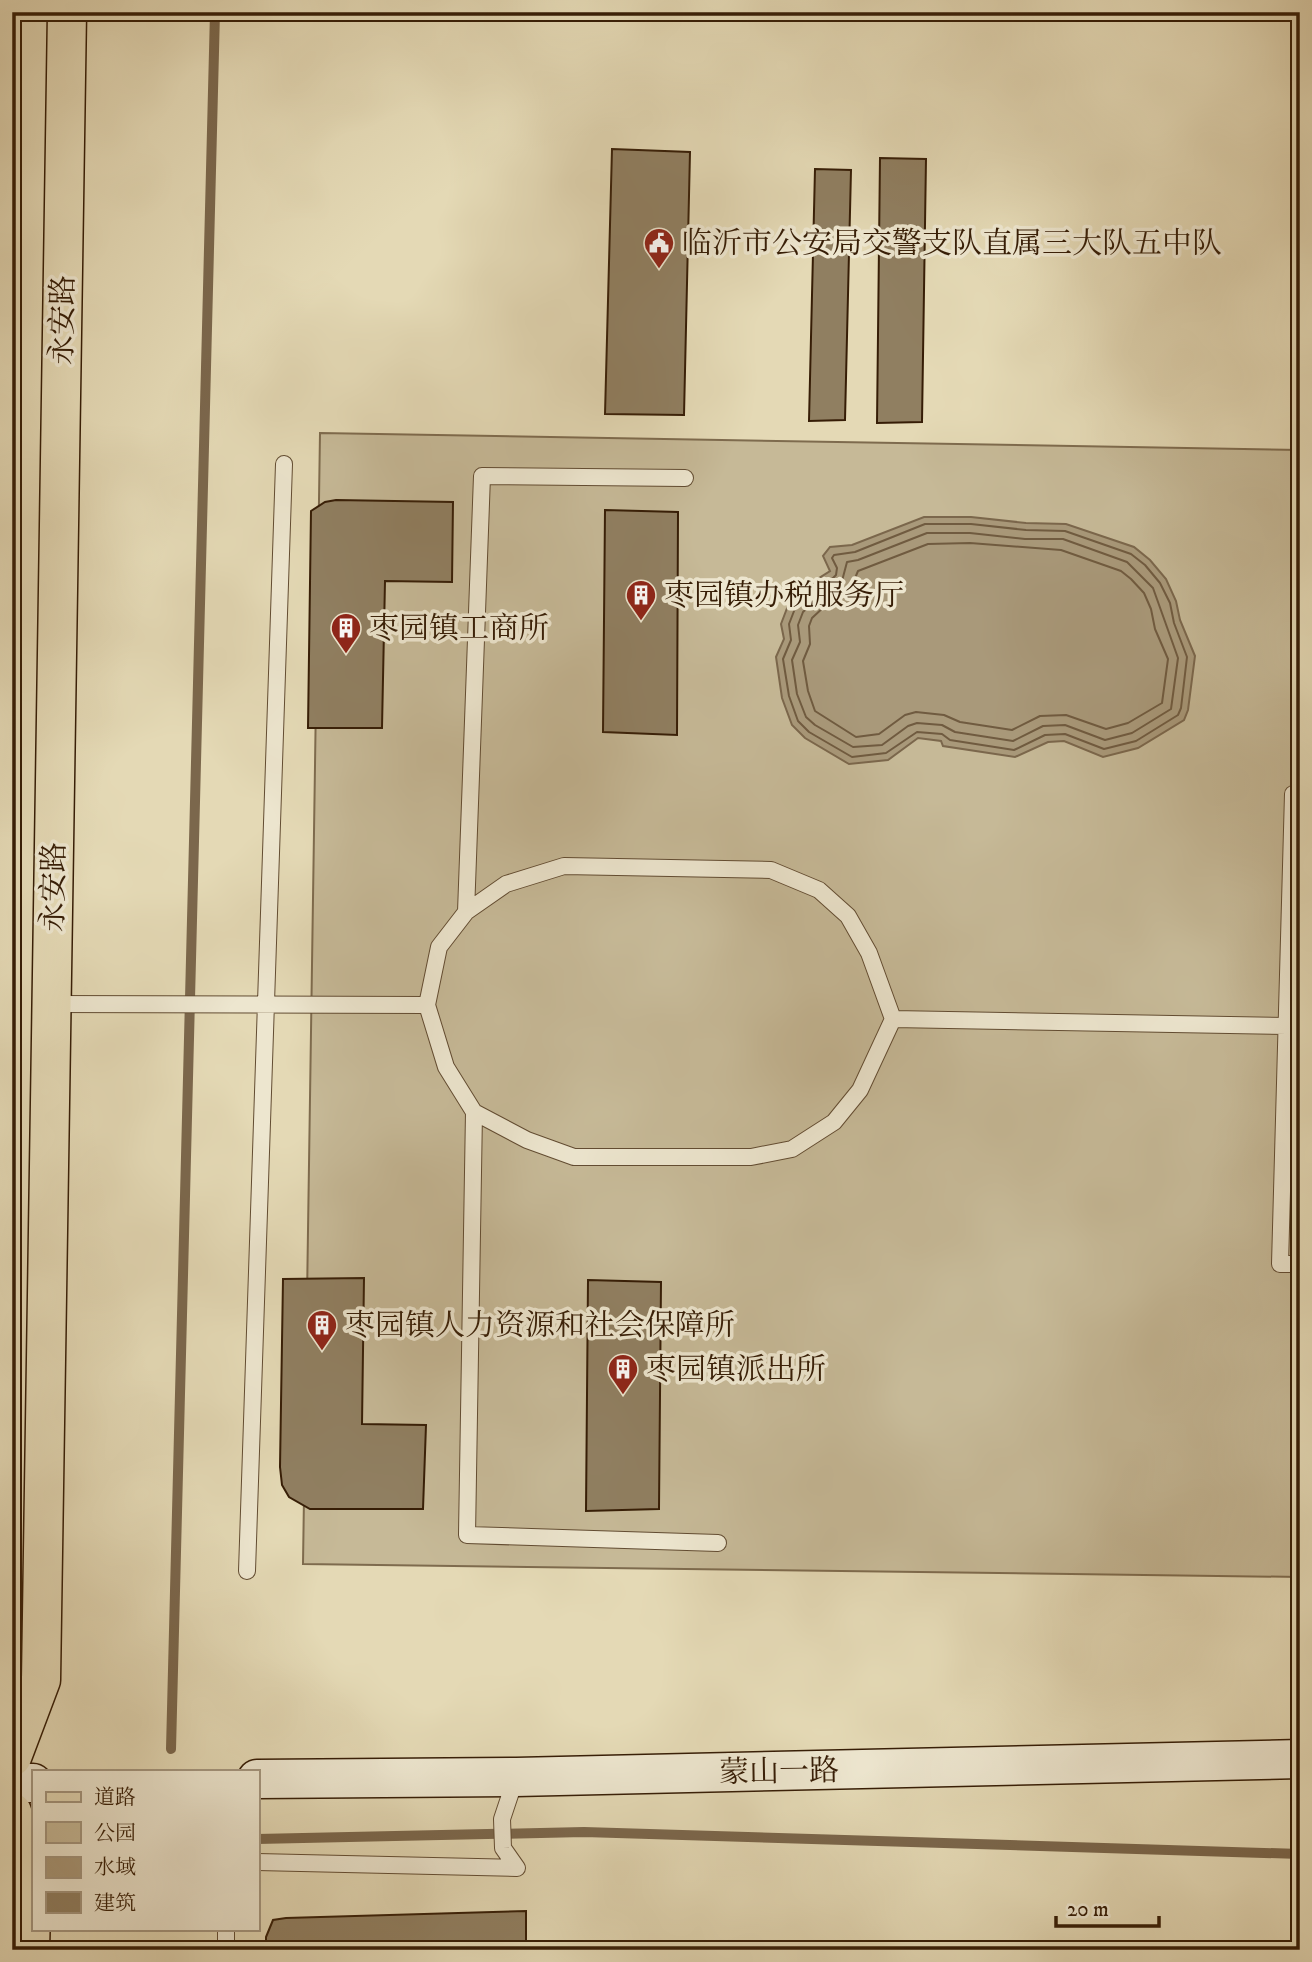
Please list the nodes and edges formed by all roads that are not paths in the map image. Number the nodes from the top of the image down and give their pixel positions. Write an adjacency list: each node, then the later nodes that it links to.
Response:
1 (66, 12): 6 (main road, 永安路)
2 (284, 464): 7 (lane)
3 (685, 478): 5 (lane)
4 (1300, 794): 10 (lane)
5 (466, 912): 8 (lane); 9 (lane)
6 (51, 1004): 7 (lane); 15 (main road, 永安路)
7 (265, 1004): 8 (lane); 14 (lane)
8 (427, 1005): 11 (lane)
9 (893, 1019): 10 (lane); 11 (lane)
10 (1287, 1026): 12 (lane)
11 (474, 1112): 13 (lane)
12 (1300, 1264)
13 (718, 1543)
14 (247, 1572)
15 (12, 1757)
16 (1300, 1759): 17 (main road, 蒙山一路)
17 (516, 1777): 18 (main road, 蒙山一路); 22 (lane)
18 (259, 1779)
19 (12, 1783): 20 (main road)
20 (32, 1783)
21 (12, 1812): 24 (main road)
22 (259, 1862)
23 (226, 1930): 25 (lane)
24 (30, 1950)
25 (226, 1950)

